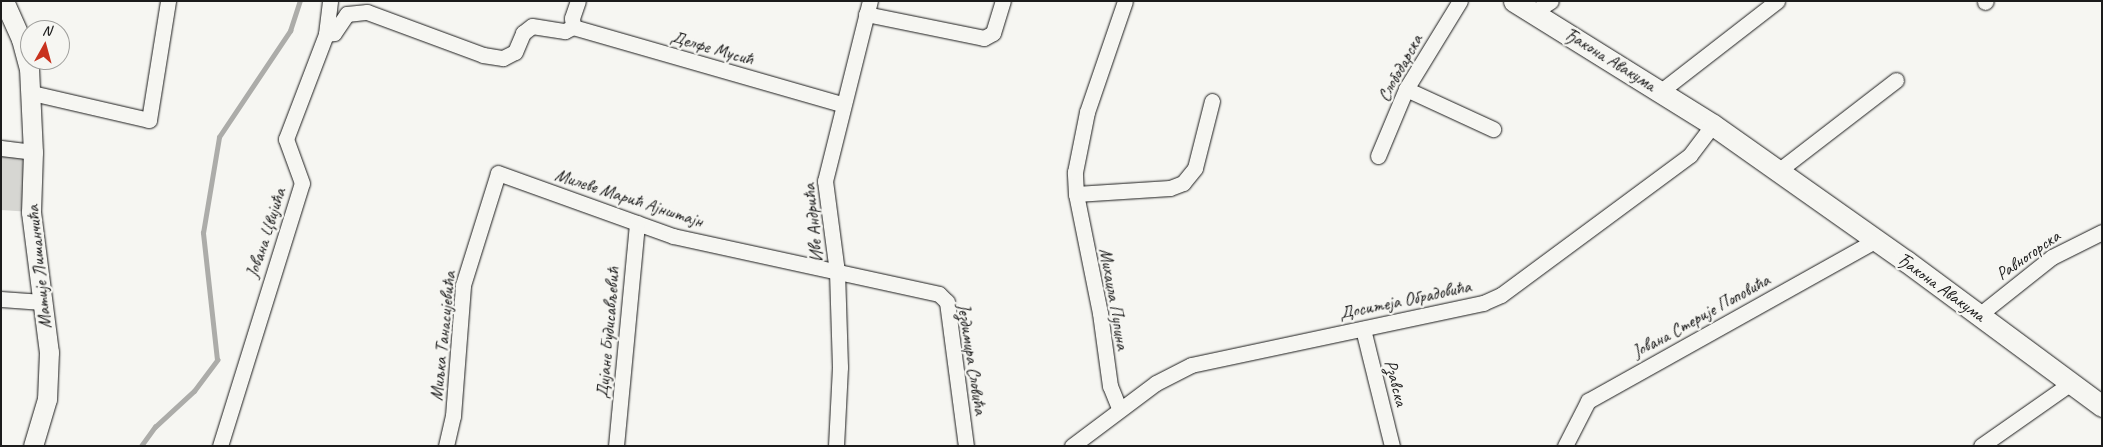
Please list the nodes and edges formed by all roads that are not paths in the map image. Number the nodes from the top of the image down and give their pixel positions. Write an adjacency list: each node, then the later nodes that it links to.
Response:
1 (168, 1): 17 (street)
2 (330, 1): 13 (street, Јована Цвијића)
3 (578, 1): 12 (street)
4 (1003, 1): 11 (street)
5 (1125, 1): 27 (street, Михаила Пупина)
6 (1460, 1): 15 (street, Слободарска)
7 (1514, 1): 10 (main road, Ђакона Авакума)
8 (1777, 1): 16 (street)
9 (3, 3): 17 (street, Матије Лишанчића)
10 (1543, 7): 16 (main road, Ђакона Авакума)
11 (868, 8): 19 (street, Иве Андрића)
12 (573, 28): 13 (street, Јована Цвијића); 19 (street, Делфе Мусић)
13 (326, 34): 40 (street, Јована Цвијића)
14 (1896, 80): 25 (street)
15 (1406, 89): 21 (street); 24 (street, Слободарска)
16 (1661, 91): 20 (main road, Ђакона Авакума)
17 (32, 93): 23 (street, Матије Лишанчића)
18 (1212, 101): 27 (street)
19 (842, 104): 31 (street, Иве Андрића)
20 (1713, 125): 25 (main road, Ђакона Авакума); 35 (street, Доситеја Обрадовића)
21 (1493, 129)
22 (1, 148): 23 (street)
23 (33, 152): 33 (street, Матије Лишанчића)
24 (1378, 156)
25 (1778, 171): 30 (main road, Ђакона Авакума)
26 (498, 173): 28 (street, Милеве Марић Ајнштајн); 41 (street, Миљка Танасијевића)
27 (1076, 194): 38 (street, Михаила Пупина)
28 (637, 223): 31 (street, Милеве Марић Ајнштајн); 42 (street, Дијане Будисављевић)
29 (2102, 232): 34 (street, Равногорска)
30 (1876, 240): 34 (main road, Ђакона Авакума); 47 (street, Јована Стерије Поповића)
31 (837, 272): 43 (street, Иве Андрића); 44 (street, Јездимира Словића)
32 (1, 299): 33 (street)
33 (42, 302): 39 (street, Матије Лишанчића)
34 (1979, 315): 36 (main road, Ђакона Авакума)
35 (1363, 329): 38 (street, Доситеја Обрадовића); 46 (street, Рзавска)
36 (2071, 383): 37 (main road, Ђакона Авакума); 48 (street)
37 (2102, 406)
38 (1119, 408): 45 (street, Доситеја Обрадовића)
39 (33, 446)
40 (220, 446)
41 (446, 446)
42 (616, 446)
43 (836, 446)
44 (966, 446)
45 (1072, 446)
46 (1392, 446)
47 (1565, 446)
48 (1981, 446)

